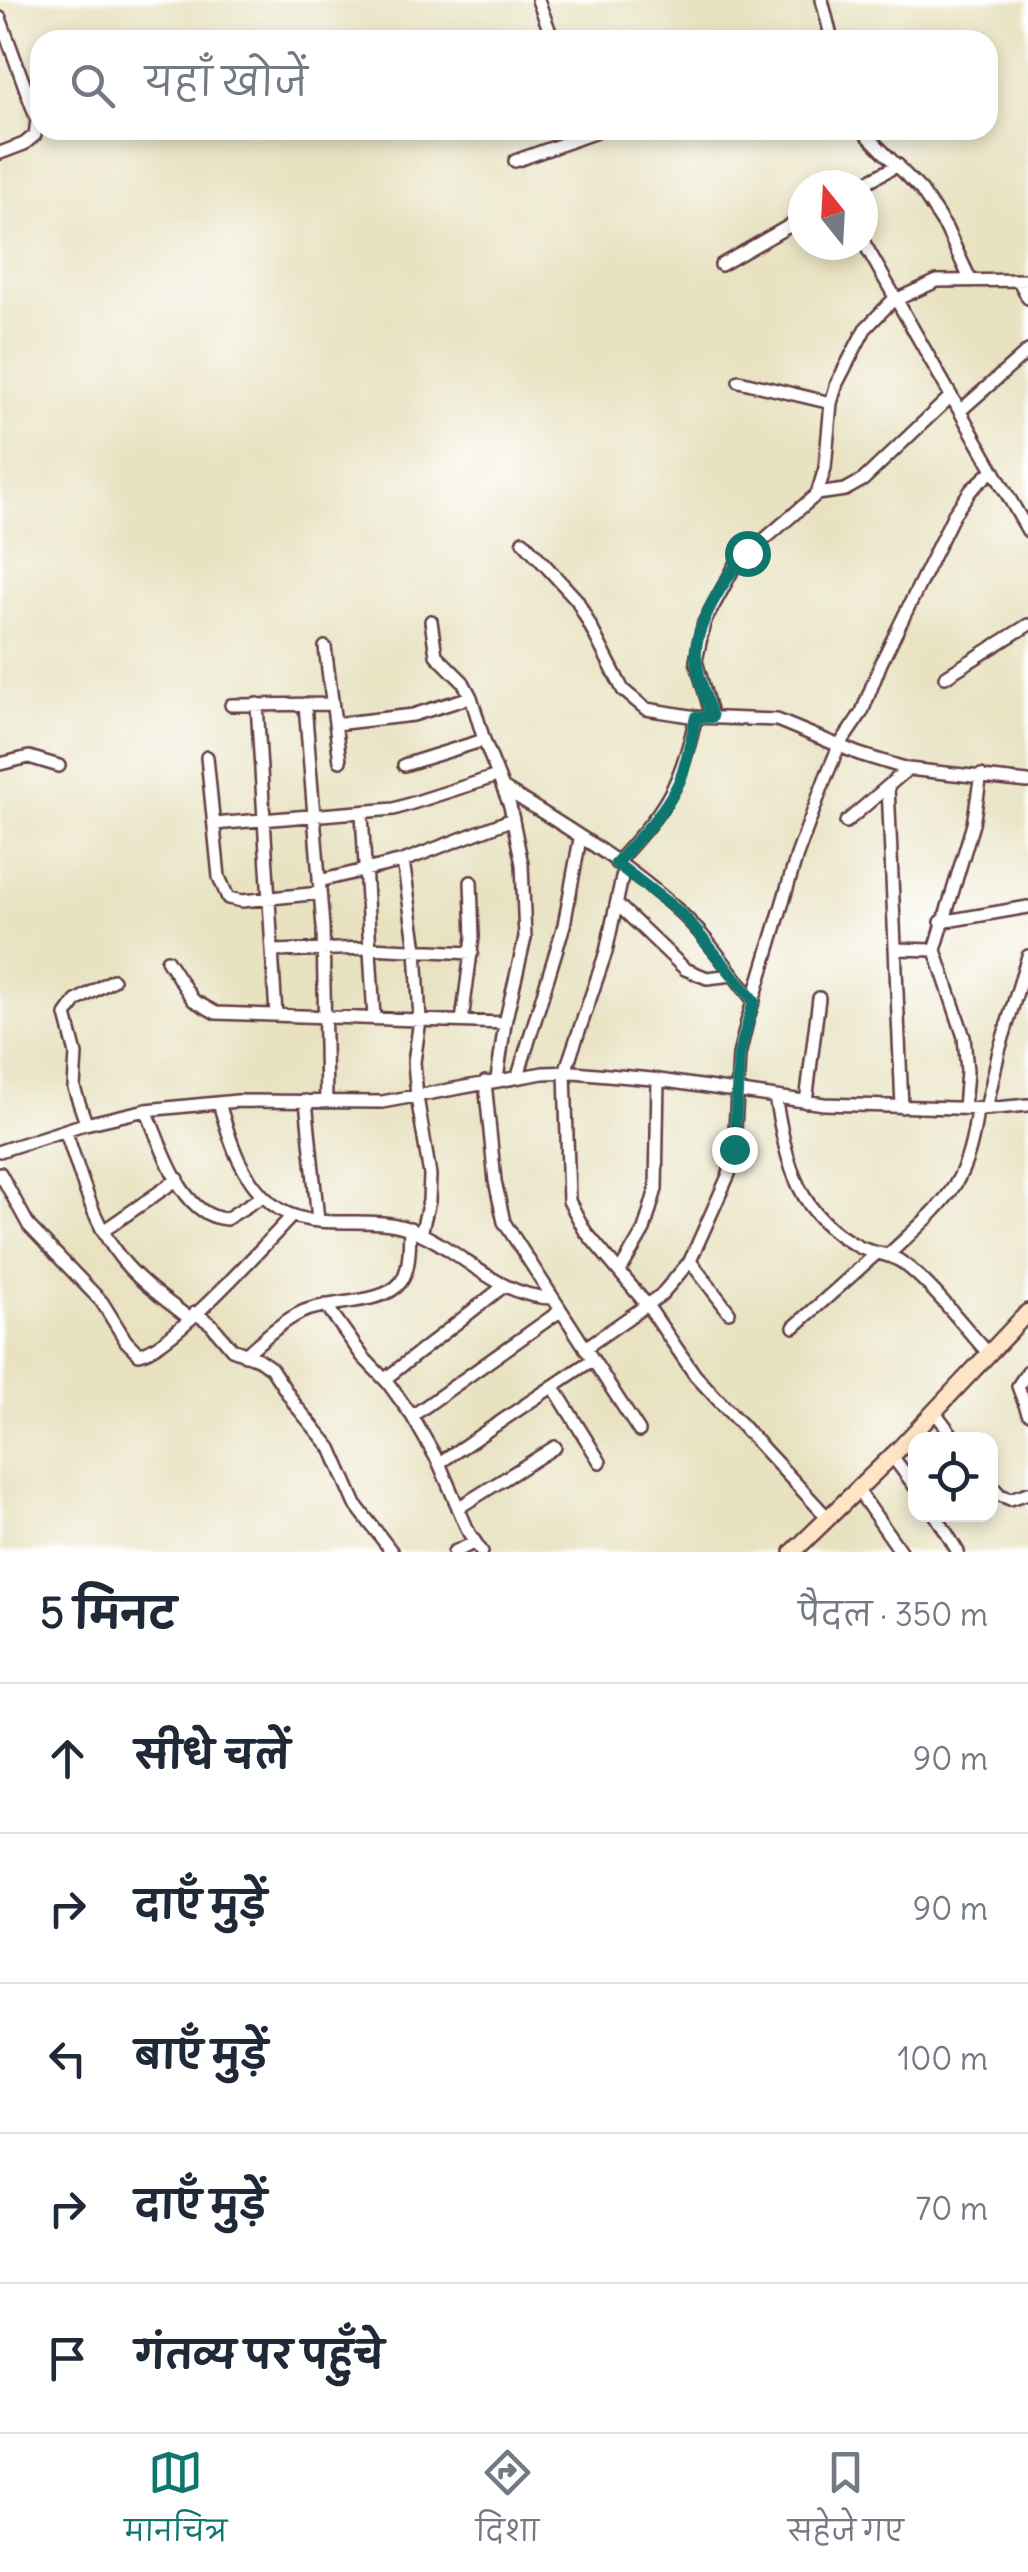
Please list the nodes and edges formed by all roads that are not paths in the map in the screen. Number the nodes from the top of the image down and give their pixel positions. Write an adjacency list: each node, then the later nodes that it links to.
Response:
1 (538, 0): 4 (street)
2 (822, 0): 5 (street)
3 (0, 18): 6 (street)
4 (549, 30)
5 (830, 30)
6 (15, 59): 7 (street); 8 (street)
7 (0, 64)
8 (30, 101)
9 (30, 139): 12 (street)
10 (568, 140): 13 (street)
11 (870, 140): 14 (street)
12 (0, 153)
13 (515, 161)
14 (898, 165): 15 (street); 19 (street)
15 (878, 176)
16 (788, 227): 18 (street)
17 (873, 260): 22 (street)
18 (721, 265)
19 (970, 278): 20 (street); 22 (street)
20 (1023, 280): 21 (street)
21 (1028, 298)
22 (896, 300): 25 (street); 26 (street)
23 (1028, 351): 27 (street)
24 (739, 381): 26 (street)
25 (952, 396): 27 (street); 29 (street)
26 (831, 403): 29 (street)
27 (960, 411): 28 (street)
28 (993, 470): 30 (street); 45 (street)
29 (817, 494): 42 (street)
30 (1028, 531)
31 (523, 541): 41 (street)
32 (431, 622): 36 (street)
33 (1028, 625): 35 (street)
34 (325, 647): 39 (street)
35 (944, 678)
36 (472, 696): 43 (street); 44 (street)
37 (257, 704): 38 (street); 40 (street); 59 (street)
38 (305, 704): 39 (street); 57 (street)
39 (332, 704): 43 (street)
40 (231, 705)
41 (696, 717): 42 (street); 64 (street)
42 (712, 717): 45 (street)
43 (335, 724): 47 (street)
44 (484, 740): 49 (street); 53 (street)
45 (839, 746): 51 (street); 85 (street)
46 (208, 757): 61 (street)
47 (340, 761)
48 (0, 764): 50 (street)
49 (404, 765)
50 (59, 766)
51 (908, 769): 52 (street); 55 (street)
52 (981, 776): 54 (street); 71 (street)
53 (500, 782): 56 (street); 58 (street); 62 (street)
54 (1028, 782)
55 (888, 786): 60 (street); 75 (street)
56 (362, 814): 57 (street); 65 (street)
57 (315, 816): 59 (street); 67 (street)
58 (513, 818): 63 (street); 91 (street)
59 (265, 820): 61 (street); 68 (street)
60 (846, 822)
61 (214, 824): 68 (street)
62 (580, 838): 64 (street); 93 (street)
63 (403, 861): 65 (street); 74 (street)
64 (620, 866): 69 (street); 81 (street)
65 (365, 872): 67 (street); 72 (street)
66 (472, 882): 78 (street)
67 (320, 887): 68 (street); 73 (street)
68 (270, 897): 76 (street)
69 (617, 904): 81 (street); 92 (street)
70 (1028, 907): 71 (street)
71 (941, 922): 77 (street)
72 (370, 948): 73 (street); 74 (street); 88 (street)
73 (323, 949): 76 (street); 87 (street)
74 (416, 949): 78 (street); 89 (street)
75 (895, 949): 77 (street); 104 (street)
76 (273, 950): 86 (street)
77 (935, 950): 105 (street)
78 (472, 953): 90 (street)
79 (1028, 956): 83 (street)
80 (168, 960): 86 (street)
81 (734, 975): 85 (street)
82 (113, 980): 107 (street)
83 (1025, 983): 105 (street)
84 (819, 998): 101 (street)
85 (754, 1001): 96 (street)
86 (276, 1016): 87 (street)
87 (325, 1018): 88 (street); 100 (street)
88 (374, 1018): 89 (street)
89 (420, 1020): 90 (street); 97 (street)
90 (462, 1021): 91 (street)
91 (505, 1023): 94 (street)
92 (565, 1072): 93 (street); 95 (street); 119 (street)
93 (518, 1076): 94 (street)
94 (491, 1080): 97 (street); 121 (street)
95 (658, 1080): 96 (street); 119 (street)
96 (738, 1090): 98 (street); 118 (street)
97 (417, 1097): 100 (street); 116 (street)
98 (775, 1097): 101 (street); 117 (street)
99 (306, 1102): 100 (street); 102 (street); 114 (street)
100 (326, 1102)
101 (806, 1102): 104 (street)
102 (220, 1103): 106 (street); 112 (street)
103 (1028, 1104): 105 (street)
104 (902, 1107): 105 (street)
105 (976, 1108): 117 (street)
106 (146, 1110): 107 (street); 111 (street)
107 (86, 1123): 108 (street)
108 (65, 1130): 109 (street); 115 (street)
109 (0, 1151)
110 (0, 1173): 126 (street)
111 (178, 1179): 112 (street); 115 (street)
112 (264, 1196): 113 (street)
113 (292, 1216): 114 (street); 126 (street)
114 (318, 1220): 116 (street)
115 (103, 1231): 126 (street)
116 (416, 1231): 120 (street); 122 (street)
117 (883, 1254): 128 (street); 130 (street)
118 (690, 1261): 123 (street); 125 (street)
119 (620, 1271): 123 (street)
120 (504, 1286): 121 (street); 133 (street)
121 (552, 1298): 124 (street)
122 (326, 1305): 131 (street); 133 (street)
123 (647, 1305): 129 (street); 149 (street)
124 (560, 1312): 129 (street); 137 (street)
125 (729, 1312)
126 (192, 1316): 131 (street)
127 (1026, 1318): 130 (main road)
128 (794, 1327)
129 (588, 1354): 134 (street); 138 (street)
130 (989, 1354): 135 (main road)
131 (245, 1355): 152 (street)
132 (1028, 1371): 136 (street)
133 (384, 1379): 137 (street)
134 (552, 1386): 142 (street); 143 (street)
135 (934, 1411): 139 (street); 141 (main road)
136 (1028, 1412)
137 (412, 1416): 143 (street)
138 (639, 1430)
139 (950, 1432)
140 (556, 1447): 148 (street)
141 (892, 1456): 144 (street); 145 (main road)
142 (600, 1462)
143 (439, 1463): 148 (street)
144 (908, 1477)
145 (857, 1490): 149 (main road); 155 (street)
146 (998, 1493): 147 (street)
147 (1028, 1493)
148 (458, 1508): 151 (street)
149 (828, 1518): 154 (main road)
150 (940, 1522): 156 (street)
151 (478, 1547): 153 (street)
152 (392, 1552)
153 (454, 1552)
154 (794, 1552)
155 (901, 1552)
156 (958, 1552)

